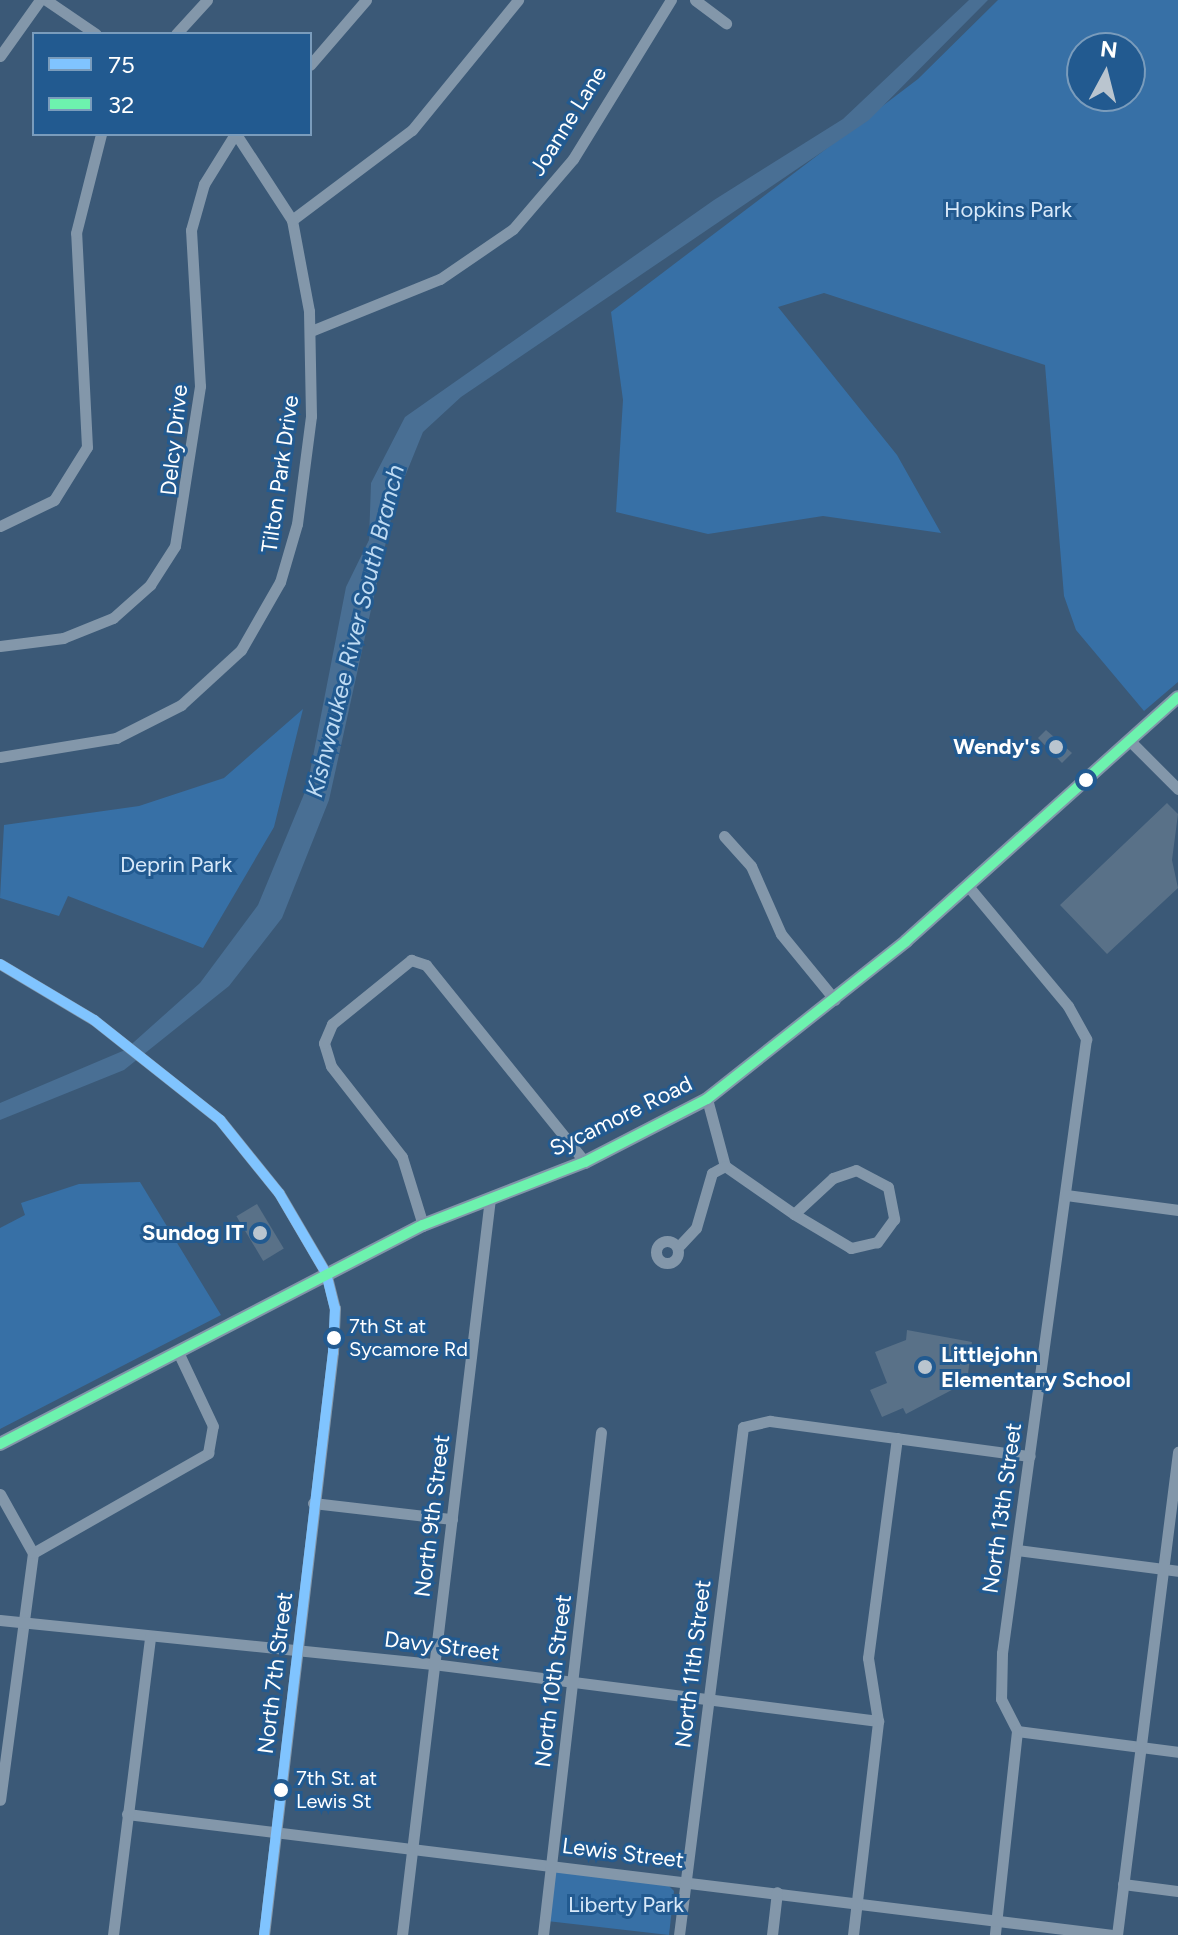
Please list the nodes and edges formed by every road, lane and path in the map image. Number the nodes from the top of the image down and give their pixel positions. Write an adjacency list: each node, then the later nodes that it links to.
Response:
1 (40, 0): 11 (street)
2 (46, 0): 9 (street)
3 (207, 0): 10 (street)
4 (366, 0): 12 (street)
5 (518, 0): 16 (street)
6 (671, 0): 17 (street, Joanne Lane)
7 (695, 0): 8 (street)
8 (726, 23)
9 (93, 32)
10 (178, 32)
11 (0, 56)
12 (312, 63)
13 (100, 136): 18 (street)
14 (235, 136): 19 (street, Delcy Drive)
15 (237, 136): 16 (street, Tilton Park Drive)
16 (292, 220): 17 (street, Tilton Park Drive)
17 (311, 331): 22 (street, Tilton Park Drive)
18 (0, 526)
19 (0, 646)
20 (1178, 697): 21 (main road, Sycamore Road)
21 (1130, 741): 23 (street); 25 (main road, Sycamore Road)
22 (0, 757)
23 (1178, 789)
24 (724, 836): 27 (street)
25 (968, 886): 27 (main road, Sycamore Road); 31 (street, North 13th Street)
26 (0, 964): 37 (street)
27 (835, 1000): 28 (main road, Sycamore Road)
28 (707, 1099): 29 (main road, Sycamore Road); 30 (street)
29 (585, 1162): 32 (main road, Sycamore Road); 35 (street)
30 (725, 1166): 34 (street); 36 (street)
31 (1066, 1195): 33 (street); 43 (street, North 13th Street)
32 (490, 1198): 35 (main road, Sycamore Road); 46 (street, North 9th Street)
33 (1178, 1210)
34 (794, 1214): 34 (street)
35 (423, 1225): 37 (main road, Sycamore Road)
36 (680, 1245)
37 (326, 1273): 38 (main road, Sycamore Road); 45 (street, North 7th Street)
38 (178, 1352): 41 (main road, Sycamore Road); 48 (street)
39 (601, 1432): 56 (street, North 10th Street)
40 (897, 1438): 43 (street); 57 (street, North 11th Street); 58 (street)
41 (0, 1444)
42 (1178, 1452): 49 (street)
43 (1030, 1456): 47 (street, North 13th Street)
44 (0, 1494): 48 (street)
45 (313, 1503): 46 (street); 54 (street, North 7th Street)
46 (452, 1519): 55 (street, North 9th Street)
47 (1017, 1550): 49 (street); 59 (street, North 13th Street)
48 (33, 1553): 52 (street)
49 (1162, 1569): 50 (street); 60 (street)
50 (1178, 1571)
51 (0, 1620): 52 (street, Davy Street)
52 (26, 1623): 53 (street, Davy Street); 62 (street)
53 (150, 1636): 54 (street, Davy Street); 64 (street)
54 (299, 1651): 55 (street, Davy Street); 65 (street, North 7th Street)
55 (433, 1664): 56 (street, Davy Street); 66 (street, North 9th Street)
56 (574, 1682): 57 (street, Davy Street); 67 (street, North 10th Street)
57 (710, 1700): 58 (street, Davy Street); 68 (street, North 11th Street)
58 (878, 1721): 72 (street)
59 (1017, 1731): 60 (street); 73 (street, North 13th Street)
60 (1138, 1747): 61 (street); 69 (street)
61 (1178, 1752)
62 (2, 1768): 63 (street)
63 (0, 1800)
64 (127, 1814): 65 (street, Lewis Street); 74 (street)
65 (276, 1831): 66 (street, Lewis Street); 75 (street, North 7th Street)
66 (413, 1848): 67 (street, Lewis Street); 76 (street, North 9th Street)
67 (551, 1864): 68 (street, Lewis Street); 77 (street, North 10th Street)
68 (686, 1881): 71 (street, Lewis Street); 78 (street, North 11th Street)
69 (1123, 1884): 70 (street); 82 (street)
70 (1178, 1891)
71 (777, 1892): 72 (street, Lewis Street); 79 (street)
72 (857, 1902): 73 (street, Lewis Street); 80 (street)
73 (997, 1920): 81 (street, North 13th Street); 82 (street, Lewis Street)
74 (113, 1935)
75 (264, 1935)
76 (402, 1935)
77 (543, 1935)
78 (679, 1935)
79 (772, 1935)
80 (853, 1935)
81 (995, 1935)
82 (1115, 1935)

